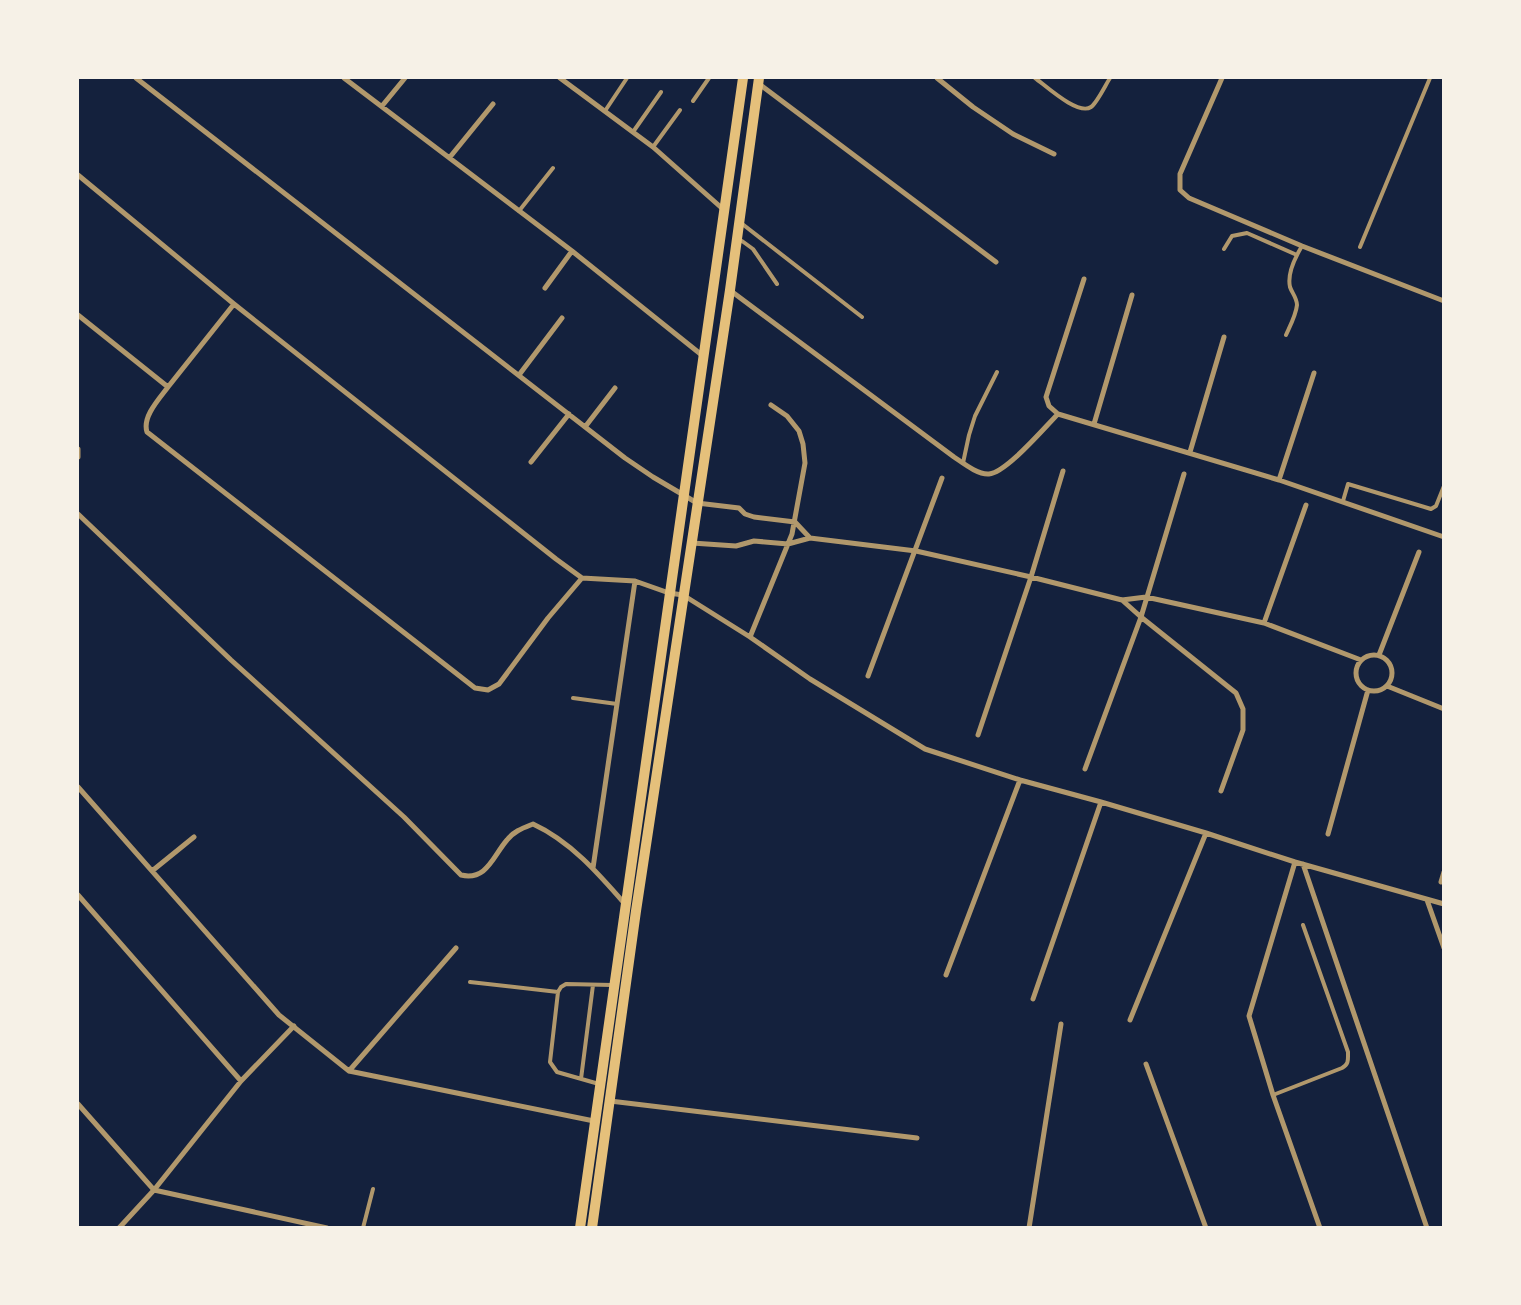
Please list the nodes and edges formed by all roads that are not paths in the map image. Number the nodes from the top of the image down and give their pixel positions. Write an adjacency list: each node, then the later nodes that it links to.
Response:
1 (136, 78): 51 (street)
2 (344, 78): 17 (street)
3 (405, 78): 17 (street)
4 (560, 78): 19 (street)
5 (627, 78): 19 (lane)
6 (709, 78): 15 (lane)
7 (743, 78): 26 (main road)
8 (937, 78): 22 (street)
9 (1034, 78): 10 (lane)
10 (1110, 78)
11 (1222, 78): 30 (street)
12 (1430, 78): 31 (lane)
13 (758, 80): 28 (main road); 35 (street)
14 (661, 92): 20 (lane)
15 (693, 101)
16 (493, 104): 23 (street)
17 (382, 106): 23 (street)
18 (680, 110): 21 (lane)
19 (604, 111): 20 (street)
20 (633, 132): 21 (street)
21 (653, 147): 26 (street)
22 (1054, 154)
23 (450, 157): 27 (street)
24 (553, 168): 27 (lane)
25 (78, 175): 42 (street)
26 (724, 210): 48 (main road)
27 (519, 211): 33 (street)
28 (740, 222): 29 (main road); 44 (lane)
29 (736, 242): 37 (lane); 39 (main road)
30 (1302, 246): 34 (lane); 41 (street)
31 (1360, 247)
32 (1224, 249): 34 (lane)
33 (572, 251): 38 (street); 48 (street)
34 (1297, 255): 46 (lane)
35 (996, 262)
36 (1084, 279): 56 (street)
37 (777, 284)
38 (545, 288)
39 (730, 290): 63 (street); 71 (main road)
40 (1132, 295): 57 (street)
41 (1444, 301)
42 (234, 304): 52 (street); 82 (street)
43 (78, 315): 52 (street)
44 (862, 317)
45 (562, 318): 51 (street)
46 (1286, 335)
47 (1224, 337): 60 (street)
48 (703, 356): 69 (main road)
49 (997, 372): 63 (lane)
50 (1314, 373): 67 (street)
51 (519, 375): 55 (street)
52 (168, 386): 82 (street)
53 (615, 388): 58 (street)
54 (771, 405): 74 (street)
55 (569, 414): 58 (street); 62 (street)
56 (1058, 414): 57 (street); 63 (street)
57 (1094, 424): 60 (street)
58 (585, 427): 69 (street)
59 (78, 449): 61 (street)
60 (1190, 452): 67 (street)
61 (78, 457)
62 (531, 462)
63 (963, 463)
64 (1063, 471): 81 (street)
65 (1184, 474): 86 (street)
66 (942, 478): 79 (street)
67 (1280, 480): 70 (street)
68 (1444, 486): 70 (lane)
69 (683, 494): 71 (street); 84 (main road)
70 (1343, 501): 75 (street)
71 (697, 503): 74 (street); 77 (main road)
72 (1306, 505): 89 (street)
73 (78, 514): 110 (street)
74 (795, 522): 76 (street); 78 (street)
75 (1444, 537)
76 (810, 538): 78 (street); 79 (street)
77 (692, 543): 78 (street); 85 (main road)
78 (788, 544): 90 (street)
79 (916, 551): 81 (street); 93 (street)
80 (1419, 552): 91 (street)
81 (1031, 577): 87 (street); 99 (street)
82 (582, 578): 83 (street)
83 (635, 581): 84 (street); 97 (street)
84 (669, 593): 85 (street); 116 (main road)
85 (683, 595): 90 (street); 125 (main road)
86 (1146, 597): 87 (street); 88 (street); 89 (street)
87 (1122, 600): 88 (street)
88 (1141, 617): 100 (street); 103 (street)
89 (1264, 624): 92 (street)
90 (750, 637): 101 (street)
91 (1380, 655): 92 (street); 94 (street)
92 (1361, 660): 95 (street)
93 (868, 676)
94 (1387, 686): 95 (street); 98 (street)
95 (1368, 690): 106 (street)
96 (573, 698): 97 (lane)
97 (617, 704): 110 (street)
98 (1444, 709)
99 (978, 735)
100 (1085, 769)
101 (1020, 780): 104 (street); 121 (street)
102 (78, 787): 111 (street)
103 (1221, 792)
104 (1101, 802): 105 (street); 127 (street)
105 (1206, 833): 108 (street); 128 (street)
106 (1328, 834)
107 (194, 837): 111 (street)
108 (1295, 862): 109 (street); 137 (street)
109 (1303, 864): 115 (street); 152 (street)
110 (593, 868): 116 (street)
111 (152, 872): 130 (street)
112 (1444, 872): 113 (street)
113 (1441, 882)
114 (78, 895): 134 (street)
115 (1427, 900): 117 (street); 120 (street)
116 (625, 904): 124 (main road)
117 (1444, 904)
118 (1304, 925): 137 (lane)
119 (456, 948): 132 (street)
120 (1444, 948)
121 (946, 975)
122 (470, 982): 126 (lane)
123 (592, 985): 124 (lane); 126 (lane); 133 (lane)
124 (613, 985): 125 (main road); 135 (main road)
125 (625, 987): 136 (main road)
126 (558, 992): 133 (lane)
127 (1032, 999)
128 (1130, 1020)
129 (1061, 1024): 149 (street)
130 (294, 1026): 132 (street); 134 (street)
131 (1146, 1064): 150 (street)
132 (349, 1071): 140 (street)
133 (581, 1078): 135 (lane)
134 (241, 1081): 143 (street)
135 (600, 1084): 136 (main road); 140 (main road)
136 (611, 1086): 138 (main road)
137 (1273, 1095): 151 (street)
138 (609, 1101): 141 (street); 148 (main road)
139 (78, 1104): 143 (street)
140 (594, 1122): 147 (main road)
141 (917, 1138)
142 (373, 1189): 146 (lane)
143 (154, 1190): 144 (street); 145 (street)
144 (119, 1228)
145 (327, 1228)
146 (363, 1228)
147 (580, 1228)
148 (592, 1228)
149 (1029, 1228)
150 (1206, 1228)
151 (1320, 1228)
152 (1427, 1228)

